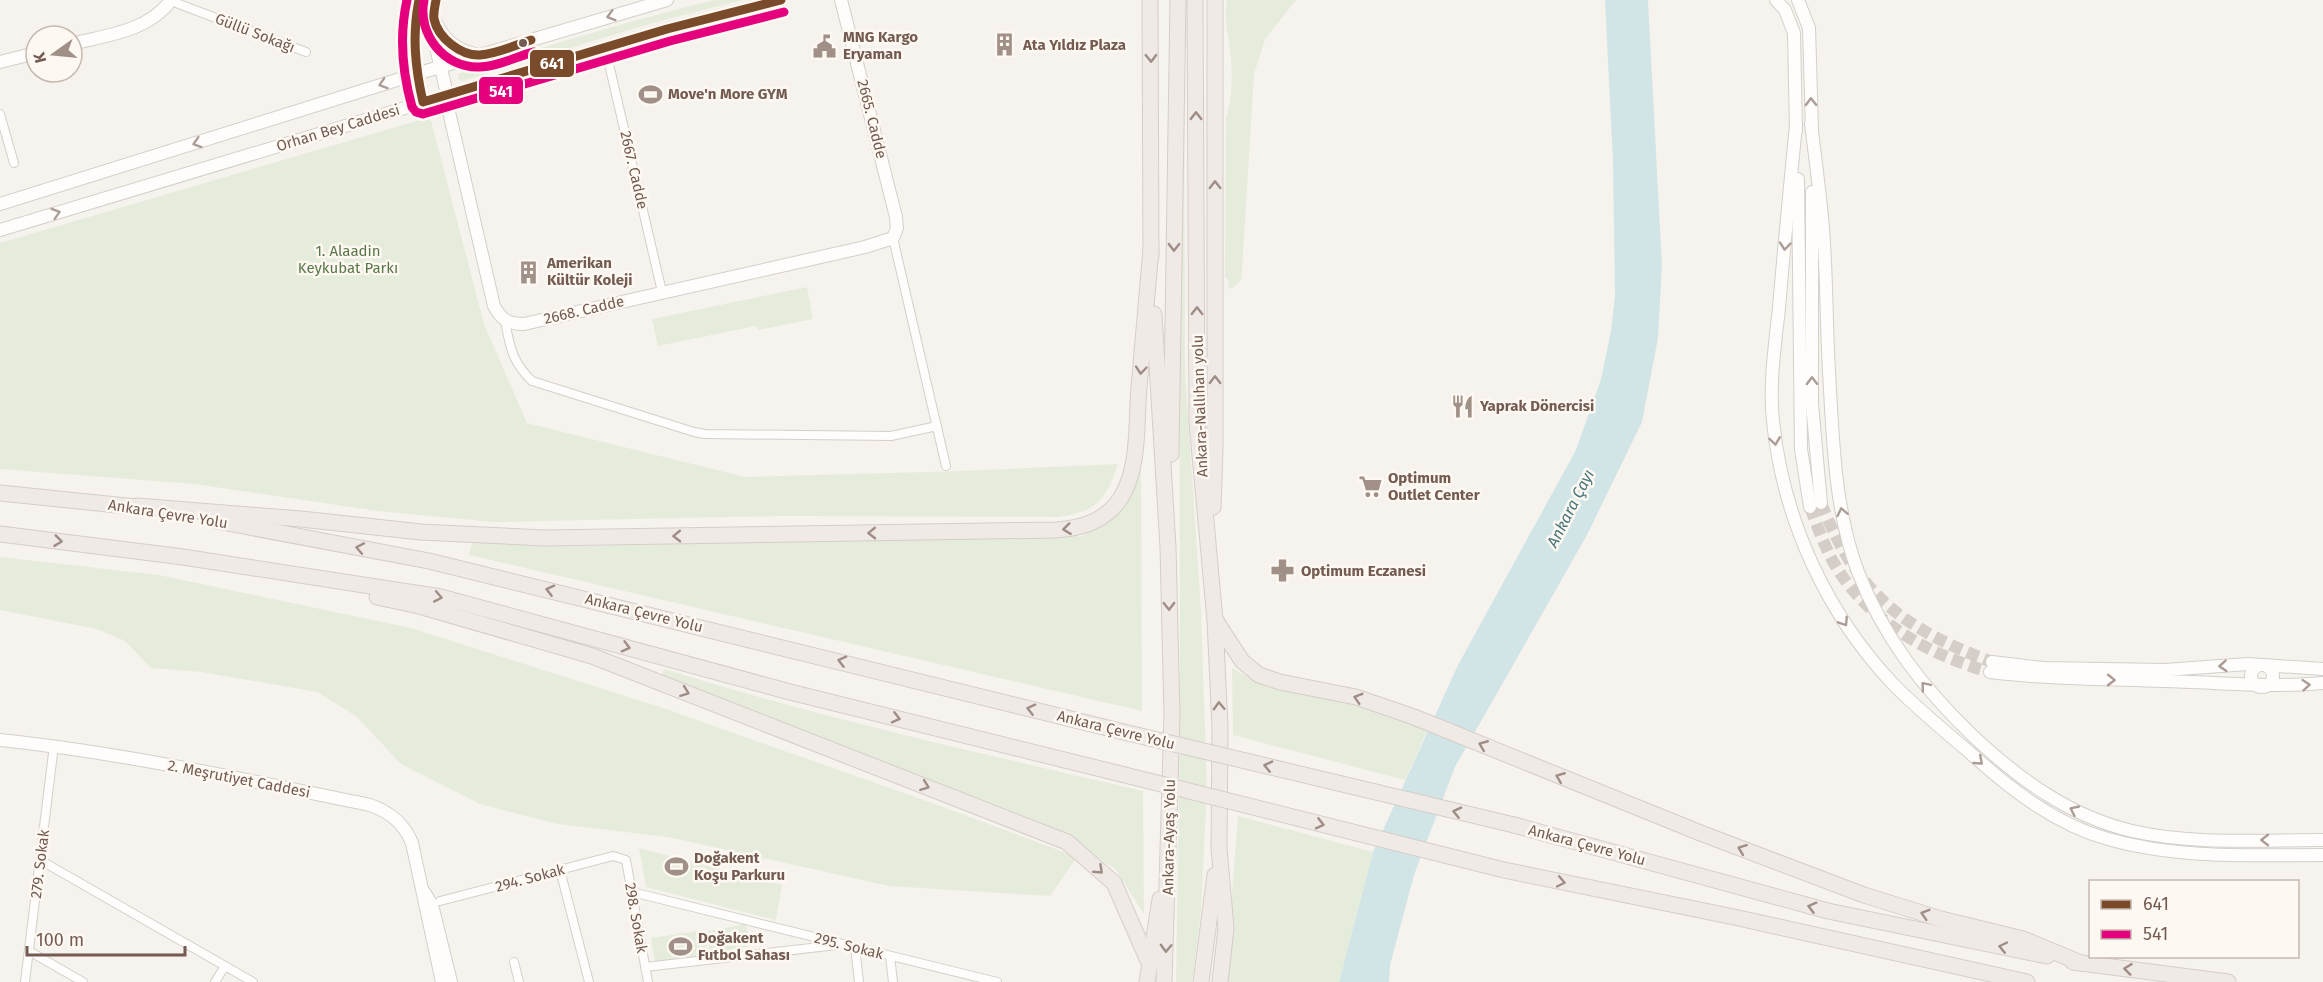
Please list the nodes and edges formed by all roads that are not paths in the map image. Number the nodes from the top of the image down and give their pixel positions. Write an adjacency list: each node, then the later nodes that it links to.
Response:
1 (171, 0): 14 (main road); 16 (street, Güllü Sokağı)
2 (419, 0): 21 (main road)
3 (436, 0): 13 (main road)
4 (667, 0): 17 (main road, Orhan Bey Caddesi, one-way to 17)
5 (781, 0): 15 (main road, Orhan Bey Caddesi)
6 (841, 0): 30 (main road, 2665. Cadde)
7 (1150, 0): 31 (highway, one-way to 31)
8 (1178, 0): 39 (highway, Ankara-Nallıhan yolu, one-way to 39)
9 (1195, 0): 41 (highway, Ankara-Nallıhan yolu, one-way to 9)
10 (1215, 0): 41 (highway, one-way to 10)
11 (1777, 0): 26 (main road)
12 (1798, 0): 25 (main road, one-way to 12)
13 (433, 17): 17 (main road); 20 (main road)
14 (84, 41)
15 (605, 47): 22 (main road, Orhan Bey Caddesi); 32 (street, 2667. Cadde)
16 (306, 52)
17 (479, 55): 20 (main road, Orhan Bey Caddesi)
18 (24, 56): 19 (main road)
19 (0, 62)
20 (441, 66): 21 (main road, Orhan Bey Caddesi); 22 (main road)
21 (416, 74): 23 (main road); 28 (main road, Orhan Bey Caddesi, one-way to 28)
22 (448, 94): 23 (main road, Orhan Bey Caddesi); 33 (main road)
23 (423, 102): 29 (main road, Orhan Bey Caddesi, one-way to 23)
24 (0, 114): 27 (street)
25 (1812, 124): 26 (main road, one-way to 25); 50 (main road, one-way to 25)
26 (1796, 125): 52 (main road, one-way to 52)
27 (14, 164)
28 (0, 204)
29 (0, 230)
30 (893, 238): 32 (main road, 2668. Cadde); 34 (street)
31 (1151, 249): 37 (highway, one-way to 37); 39 (highway)
32 (662, 292): 33 (main road, 2668. Cadde)
33 (505, 321): 34 (street)
34 (937, 426): 35 (street)
35 (946, 466)
36 (0, 493): 37 (highway, Ankara Çevre Yolu)
37 (137, 507): 65 (highway, Ankara Çevre Yolu, one-way to 37, bridge)
38 (0, 534): 40 (highway, one-way to 40)
39 (1168, 547): 49 (highway, Ankara-Ayaş Yolu, one-way to 49)
40 (183, 557): 64 (highway, one-way to 64); 84 (highway, one-way to 84, bridge)
41 (1211, 564): 42 (highway, Ankara-Nallıhan yolu)
42 (1215, 620): 51 (highway, Ankara-Nallıhan yolu, one-way to 42); 65 (highway, one-way to 42)
43 (2263, 665): 44 (main road); 46 (main road); 46 (main road, one-way to 46)
44 (2323, 669)
45 (2323, 683): 46 (main road, one-way to 45)
46 (2262, 686)
47 (0, 740): 48 (main road, 2. Meşrutiyet Caddesi)
48 (54, 746): 54 (street, 279. Sokak); 56 (main road, 2. Meşrutiyet Caddesi)
49 (1170, 837): 64 (highway); 81 (highway, Ankara-Ayaş Yolu, one-way to 81)
50 (2323, 840)
51 (1219, 848): 82 (highway); 83 (highway)
52 (2323, 855)
53 (619, 856): 55 (street, 294. Sokak); 57 (street, 298. Sokak)
54 (40, 860): 61 (street, 279. Sokak); 66 (street)
55 (560, 870): 58 (street, 294. Sokak); 75 (street)
56 (423, 891): 72 (main road, 2. Meşrutiyet Caddesi); 73 (main road, 2. Meşrutiyet Caddesi)
57 (632, 892): 59 (street, 295. Sokak); 67 (street, 298. Sokak)
58 (440, 901)
59 (843, 944): 60 (street, 295. Sokak); 67 (street)
60 (855, 947): 62 (street, 295. Sokak); 77 (street)
61 (29, 951): 68 (street, 279. Sokak); 69 (street)
62 (890, 956): 78 (street); 79 (street, 295. Sokak)
63 (514, 962): 74 (street)
64 (1149, 963): 80 (highway)
65 (2081, 963): 85 (highway, Ankara Çevre Yolu, one-way to 65)
66 (225, 966): 70 (street); 71 (street)
67 (645, 967): 76 (street, 298. Sokak)
68 (25, 982)
69 (83, 982)
70 (215, 982)
71 (253, 982)
72 (442, 982)
73 (451, 982)
74 (519, 982)
75 (590, 982)
76 (648, 982)
77 (859, 982)
78 (893, 982)
79 (998, 982)
80 (1148, 982)
81 (1164, 982)
82 (1201, 982)
83 (1220, 982)
84 (2027, 982)
85 (2228, 982)

